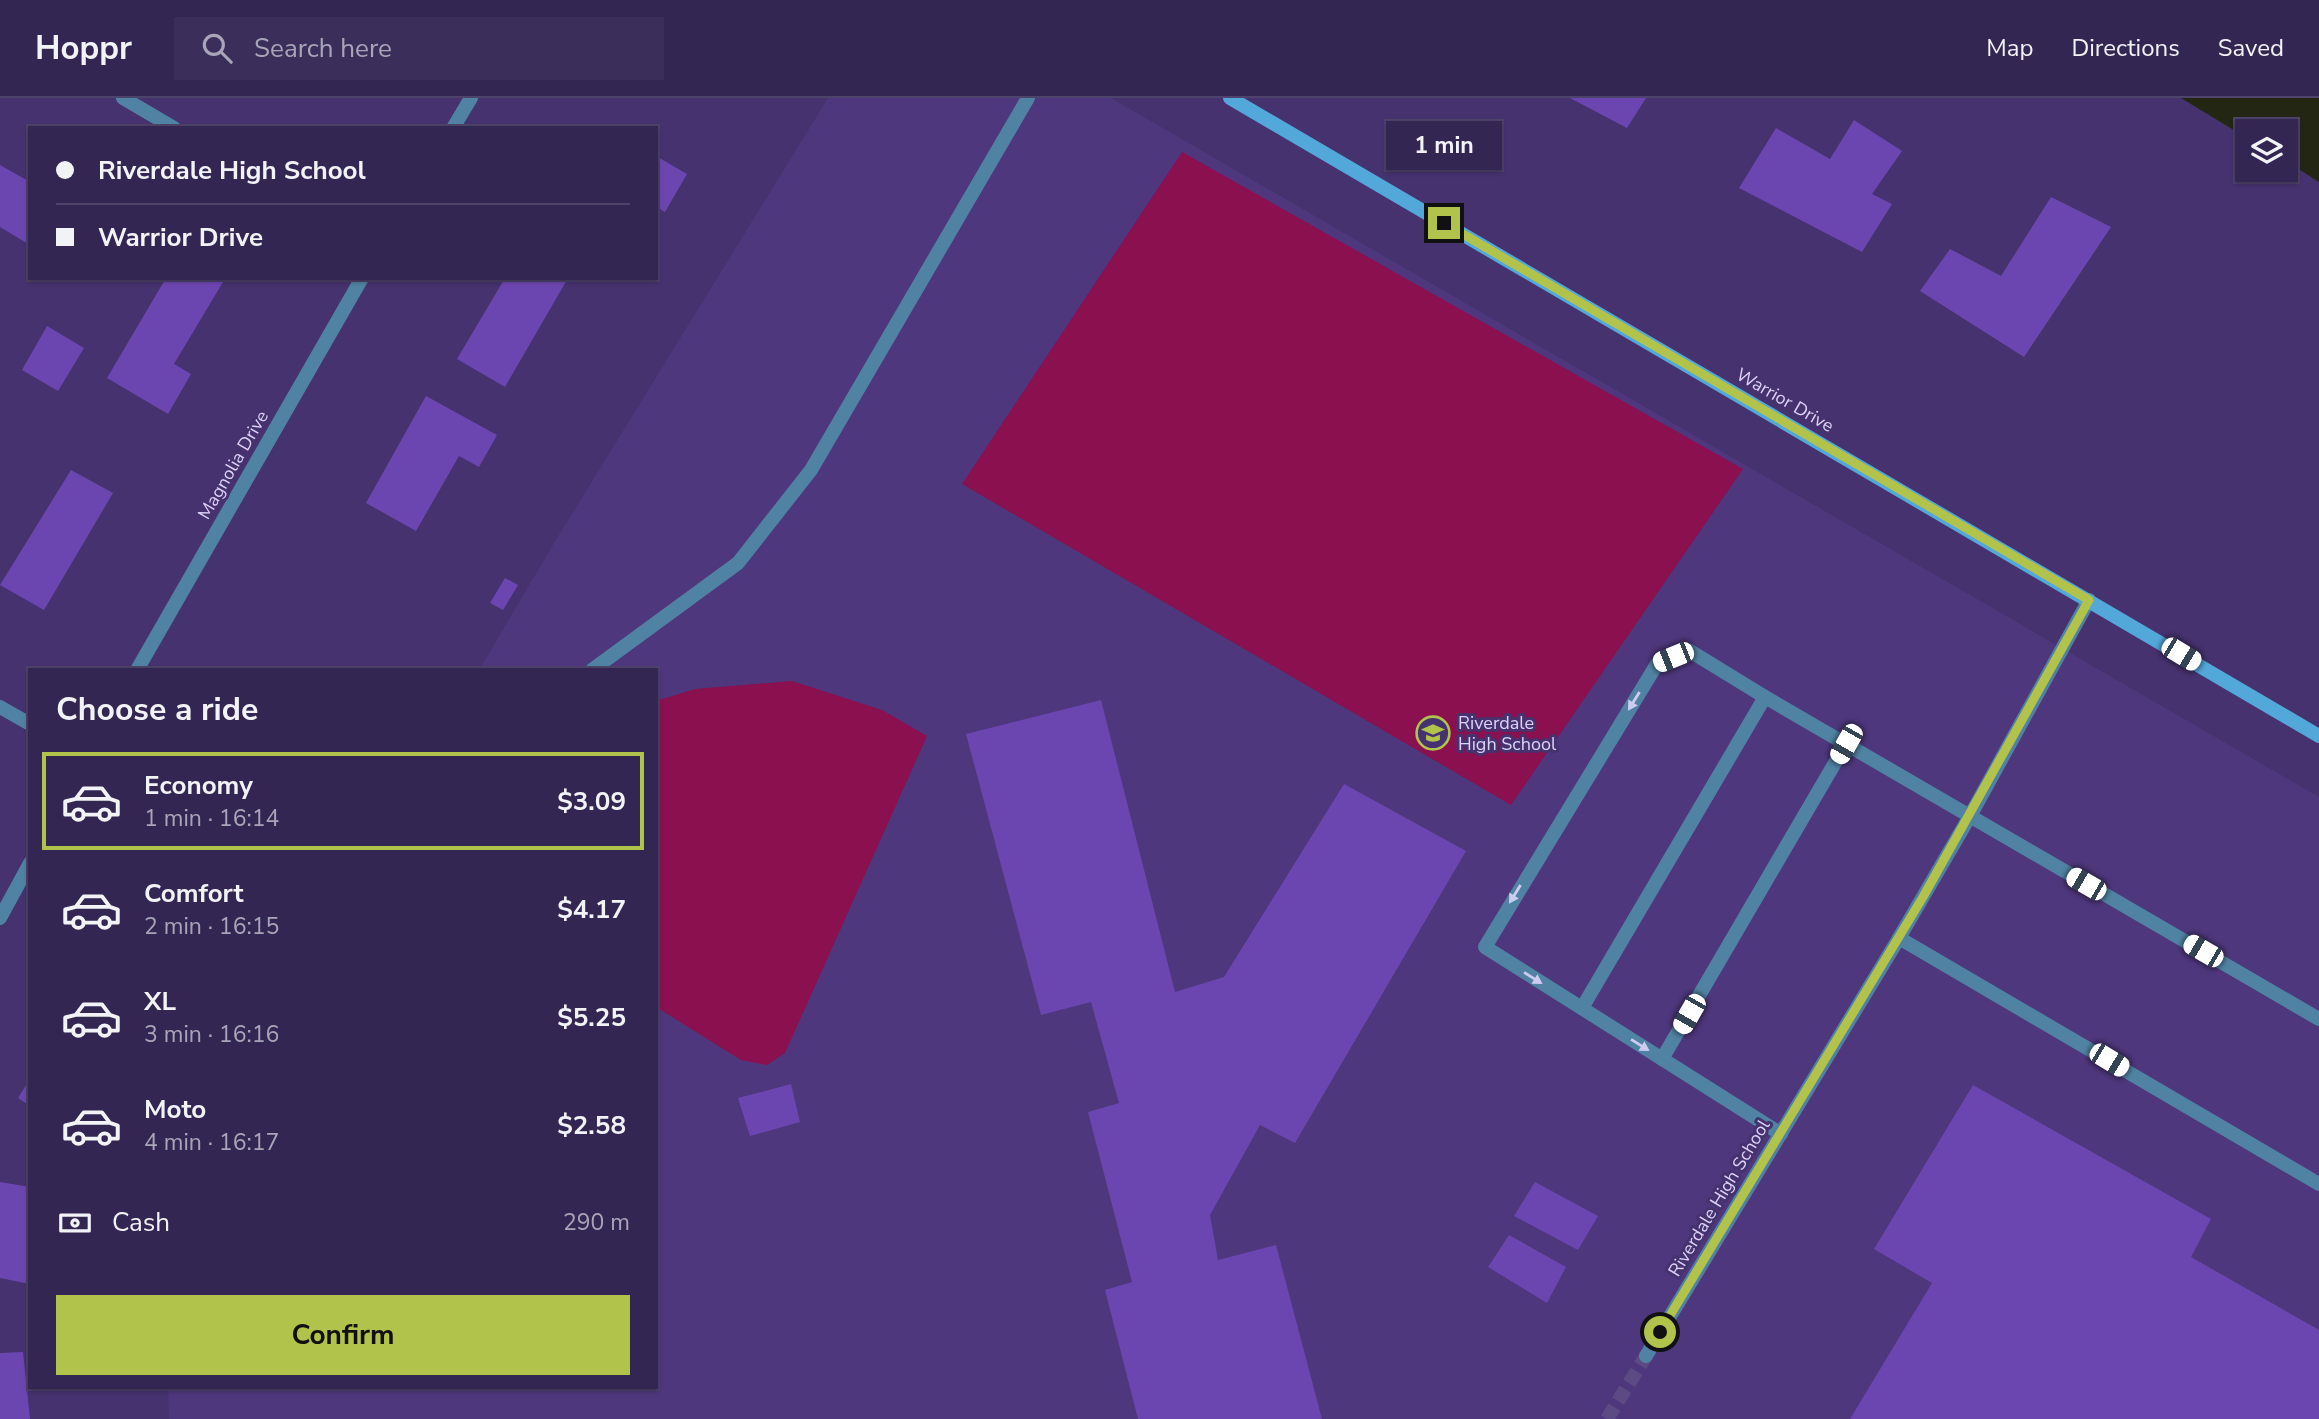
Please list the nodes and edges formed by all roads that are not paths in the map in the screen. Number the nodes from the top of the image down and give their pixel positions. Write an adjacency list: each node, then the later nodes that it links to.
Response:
1 (123, 98): 5 (street)
2 (471, 98): 6 (street)
3 (1028, 98): 10 (street)
4 (1230, 98): 8 (street, Warrior Drive)
5 (171, 126)
6 (454, 126)
7 (361, 280): 9 (street, Magnolia Drive)
8 (2089, 600): 14 (street, Warrior Drive); 16 (street, Riverdale High School)
9 (138, 668)
10 (595, 668)
11 (1765, 697): 15 (street); 20 (street); 20 (street, one-way to 20)
12 (0, 706): 13 (street)
13 (28, 723)
14 (2319, 736)
15 (1846, 744): 16 (street); 22 (street)
16 (1970, 816): 19 (street, Riverdale High School); 21 (street)
17 (28, 867): 18 (street)
18 (0, 918)
19 (1899, 937): 23 (street, Riverdale High School); 24 (street)
20 (1582, 1008): 22 (street, one-way to 22)
21 (2319, 1019)
22 (1662, 1059): 23 (street)
23 (1781, 1134): 25 (street, Riverdale High School)
24 (2319, 1184)
25 (1646, 1356)

